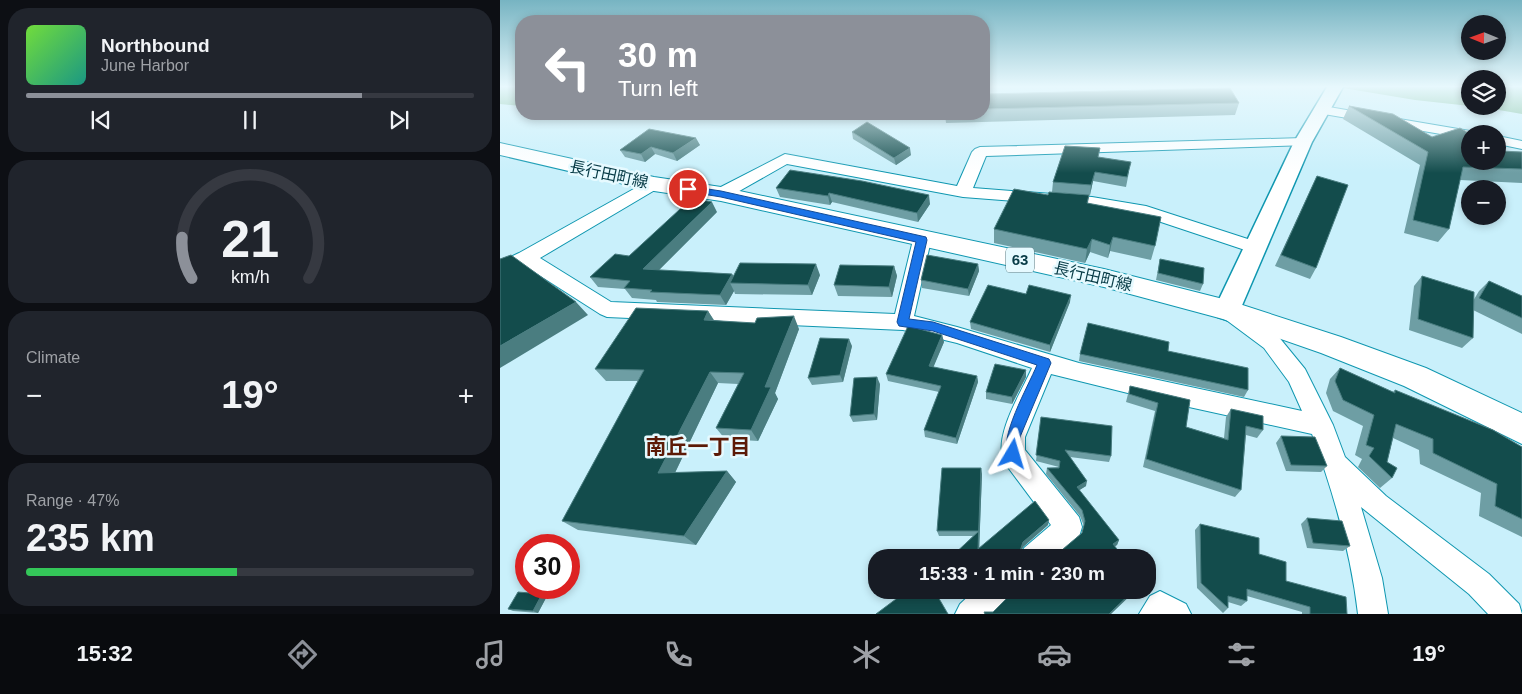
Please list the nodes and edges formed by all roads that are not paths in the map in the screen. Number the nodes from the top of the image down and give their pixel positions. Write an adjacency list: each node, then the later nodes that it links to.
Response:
1 (1319, 116): 4 (street)
2 (1394, 116): 3 (street)
3 (1461, 132)
4 (1303, 142): 9 (street); 12 (street)
5 (1506, 142): 6 (street)
6 (1522, 145)
7 (500, 149): 8 (main road, 長行田町線 / 63)
8 (654, 184): 10 (main road, 長行田町線 / 63); 13 (street)
9 (963, 192): 10 (street); 12 (street)
10 (721, 194): 11 (main road, 長行田町線 / 63)
11 (922, 240): 15 (main road, 長行田町線 / 63); 16 (street)
12 (1254, 248): 15 (street)
13 (526, 258): 14 (street); 16 (street)
14 (500, 270)
15 (1227, 310): 18 (street); 19 (main road, 長行田町線 / 63)
16 (903, 322): 17 (street)
17 (1045, 363): 18 (street); 21 (street)
18 (1321, 425): 20 (street)
19 (1522, 429)
20 (1336, 465): 26 (street); 27 (street)
21 (1044, 549)
22 (987, 599): 23 (street)
23 (970, 614)
24 (1154, 614): 25 (street)
25 (1176, 614)
26 (1373, 614)
27 (1509, 614)

